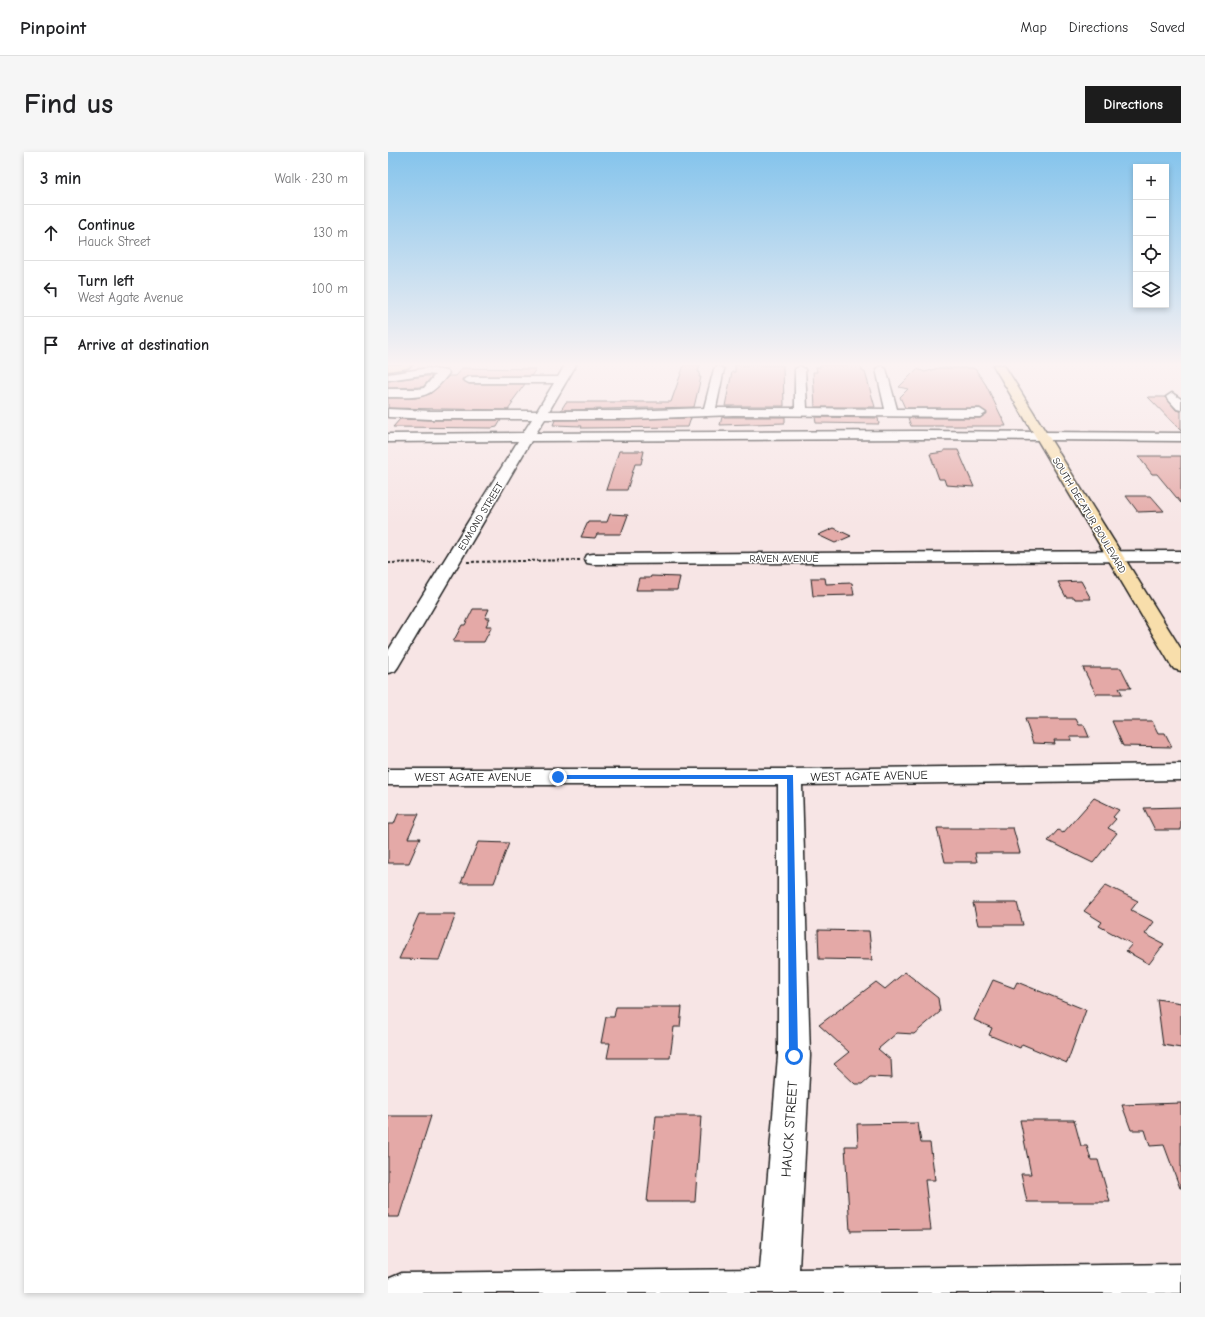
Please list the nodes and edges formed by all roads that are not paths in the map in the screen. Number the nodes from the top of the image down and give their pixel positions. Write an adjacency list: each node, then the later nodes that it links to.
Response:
1 (539, 418): 7 (street, EDMOND STREET)
2 (1030, 418): 3 (main road, SOUTH DECATUR BOULEVARD)
3 (1041, 436): 4 (street); 7 (street); 12 (main road, SOUTH DECATUR BOULEVARD)
4 (1132, 436): 5 (street); 8 (street)
5 (1181, 436)
6 (388, 438): 7 (street)
7 (527, 438): 15 (street, EDMOND STREET)
8 (1144, 450)
9 (1159, 450): 10 (street)
10 (1181, 450)
11 (1181, 556): 12 (street, RAVEN AVENUE)
12 (1114, 557): 13 (street, RAVEN AVENUE); 14 (main road, SOUTH DECATUR BOULEVARD)
13 (593, 559)
14 (1181, 665)
15 (388, 667)
16 (1181, 772): 18 (street, WEST AGATE AVENUE)
17 (388, 777): 18 (street, WEST AGATE AVENUE)
18 (790, 777): 20 (street, HAUCK STREET)
19 (1181, 1284): 20 (street)
20 (778, 1290): 21 (street)
21 (402, 1293)

